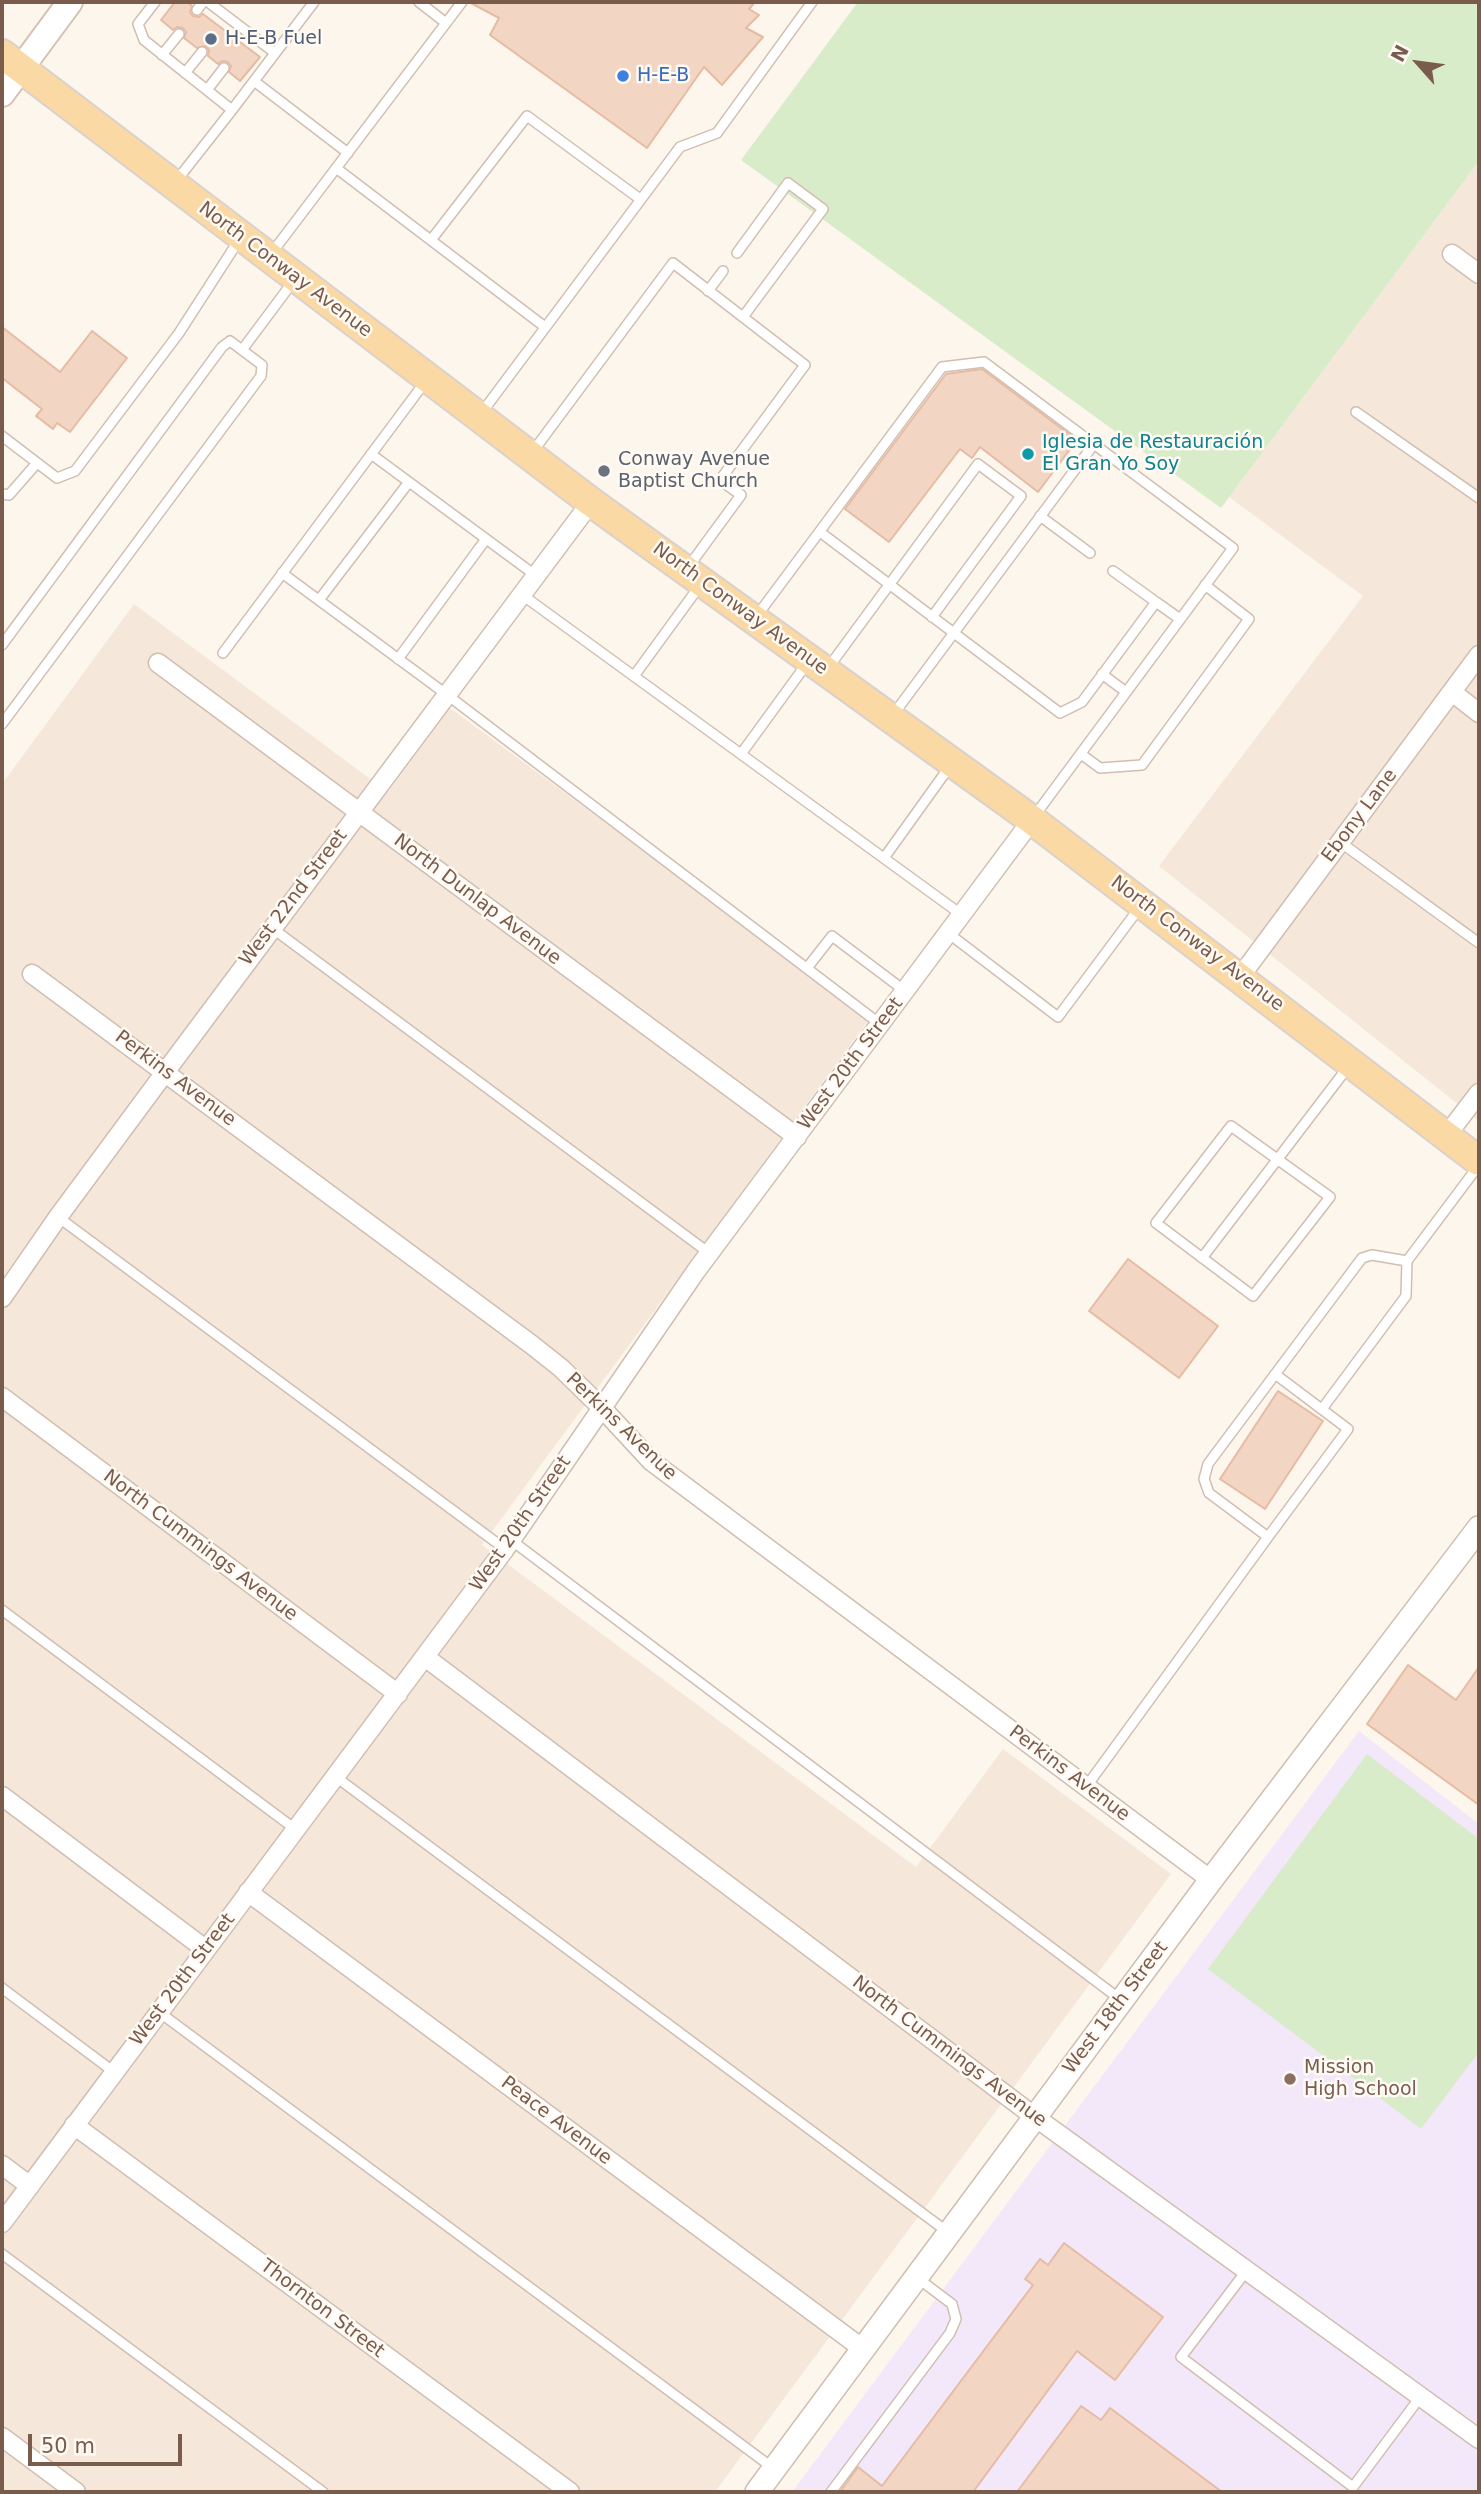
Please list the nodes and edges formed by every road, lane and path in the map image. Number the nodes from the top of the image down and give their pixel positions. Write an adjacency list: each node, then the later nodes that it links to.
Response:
1 (70, 2): 17 (main road)
2 (155, 2): 16 (lane)
3 (314, 2): 15 (lane)
4 (419, 2): 9 (lane)
5 (462, 2): 9 (lane)
6 (812, 2): 27 (lane)
7 (203, 5): 8 (lane)
8 (228, 18): 10 (lane); 11 (lane)
9 (446, 23): 24 (lane)
10 (221, 27)
11 (249, 33): 13 (lane); 15 (lane)
12 (179, 34): 16 (lane)
13 (242, 43)
14 (202, 52): 19 (lane)
15 (275, 53): 20 (lane)
16 (162, 55): 19 (lane)
17 (11, 61): 22 (main road); 26 (main road, North Conway Avenue)
18 (224, 68): 21 (lane)
19 (185, 73): 21 (lane)
20 (254, 81): 23 (lane); 24 (lane)
21 (206, 90): 23 (lane)
22 (2, 94)
23 (232, 110): 26 (lane)
24 (348, 153): 25 (lane)
25 (336, 168): 29 (lane); 32 (lane)
26 (174, 184): 28 (main road, North Conway Avenue)
27 (640, 200): 29 (lane); 38 (lane)
28 (242, 236): 32 (main road, North Conway Avenue); 47 (lane)
29 (431, 240): 38 (lane)
30 (737, 253): 37 (lane)
31 (1452, 254): 34 (street)
32 (269, 257): 35 (main road, North Conway Avenue)
33 (723, 271): 36 (lane)
34 (1479, 274)
35 (296, 278): 39 (lane); 40 (main road, North Conway Avenue)
36 (708, 290): 37 (lane); 46 (lane)
37 (743, 317): 59 (lane)
38 (545, 327): 42 (lane)
39 (242, 350): 69 (lane); 82 (lane)
40 (428, 378): 42 (main road, North Conway Avenue); 45 (lane)
41 (1356, 412): 50 (lane)
42 (479, 416): 46 (main road, North Conway Avenue)
43 (2, 436): 47 (lane)
44 (1094, 444): 52 (lane); 53 (lane); 61 (lane)
45 (371, 454): 48 (lane); 57 (lane)
46 (530, 455): 51 (main road, North Conway Avenue)
47 (37, 463): 49 (lane)
48 (409, 482): 54 (lane); 63 (lane)
49 (2, 494)
50 (1479, 498)
51 (591, 502): 58 (street, West 22nd Street); 59 (main road, North Conway Avenue)
52 (1040, 516): 55 (lane); 68 (lane)
53 (820, 532): 60 (lane); 67 (lane)
54 (486, 539): 58 (lane); 72 (lane)
55 (1090, 553)
56 (1113, 570): 64 (lane)
57 (282, 573): 63 (lane); 70 (lane)
58 (535, 575): 62 (street, West 22nd Street)
59 (694, 576): 67 (main road, North Conway Avenue); 76 (lane)
60 (890, 585): 65 (lane); 65 (lane); 74 (lane)
61 (1205, 585): 66 (lane); 84 (lane)
62 (522, 594): 76 (lane); 79 (street, West 22nd Street)
63 (319, 600): 72 (lane)
64 (1156, 602): 66 (lane); 75 (lane)
65 (932, 617): 68 (lane)
66 (1180, 619): 77 (lane)
67 (754, 620): 74 (main road, North Conway Avenue)
68 (954, 633): 75 (lane); 81 (lane)
69 (2, 645)
70 (223, 653)
71 (1479, 655): 78 (street, Ebony Lane)
72 (398, 659): 79 (lane)
73 (158, 663): 86 (street, North Dunlap Avenue)
74 (818, 665): 81 (main road, North Conway Avenue); 83 (lane)
75 (1102, 674): 77 (lane)
76 (634, 676): 83 (lane)
77 (1126, 692): 84 (lane)
78 (1452, 692): 80 (street); 88 (street, Ebony Lane)
79 (446, 694): 86 (street, West 22nd Street); 95 (lane)
80 (1479, 713)
81 (890, 718): 85 (main road, North Conway Avenue)
82 (2, 724)
83 (741, 754): 89 (lane)
84 (1081, 754): 87 (lane)
85 (953, 763): 87 (main road, North Conway Avenue); 89 (lane)
86 (358, 812): 92 (street, West 22nd Street); 104 (street, North Dunlap Avenue)
87 (1032, 820): 90 (main road, North Conway Avenue); 91 (street, West 20th Street)
88 (1340, 842): 94 (lane); 97 (street, Ebony Lane)
89 (884, 858): 91 (lane)
90 (1143, 903): 93 (lane); 97 (main road, North Conway Avenue)
91 (962, 915): 93 (street, West 20th Street)
92 (272, 928): 101 (street, West 22nd Street); 108 (lane)
93 (948, 933): 98 (street, West 20th Street)
94 (1479, 943)
95 (807, 968): 98 (lane); 99 (lane)
96 (32, 974): 101 (street, Perkins Avenue)
97 (1240, 977): 100 (main road, North Conway Avenue)
98 (905, 990): 99 (street, West 20th Street)
99 (880, 1024): 104 (street, West 20th Street)
100 (1351, 1062): 103 (main road, North Conway Avenue); 106 (lane)
101 (166, 1071): 107 (street, West 22nd Street); 114 (street, Perkins Avenue)
102 (1479, 1093): 103 (street)
103 (1447, 1136): 105 (main road, North Conway Avenue)
104 (797, 1137): 108 (street, West 20th Street)
105 (1478, 1158): 110 (lane)
106 (1277, 1159): 109 (lane); 109 (lane); 109 (lane)
107 (58, 1217): 111 (street, West 22nd Street); 118 (lane)
108 (709, 1253): 114 (street, West 20th Street)
109 (1202, 1258)
110 (1407, 1261): 112 (lane); 115 (lane)
111 (2, 1298)
112 (1275, 1374): 115 (lane); 117 (lane)
113 (2, 1397): 121 (street, North Cummings Avenue)
114 (602, 1408): 118 (street, West 20th Street); 123 (street, Perkins Avenue)
115 (1322, 1409): 117 (lane)
116 (1479, 1528): 126 (street, West 18th Street)
117 (1268, 1537): 123 (lane)
118 (508, 1545): 120 (street, West 20th Street); 130 (lane)
119 (2, 1610): 125 (lane)
120 (425, 1657): 121 (street, West 20th Street); 133 (street, North Cummings Avenue)
121 (398, 1694): 122 (street, West 20th Street)
122 (336, 1777): 125 (street, West 20th Street); 138 (lane)
123 (1086, 1787): 126 (street, Perkins Avenue)
124 (2, 1796): 128 (street)
125 (295, 1829): 127 (street, West 20th Street)
126 (1211, 1880): 130 (street, West 18th Street)
127 (248, 1892): 128 (street, West 20th Street); 142 (street, Peace Avenue)
128 (205, 1949): 131 (street, West 20th Street)
129 (2, 1988): 132 (lane)
130 (1122, 2001): 133 (street, West 18th Street)
131 (159, 2012): 132 (street, West 20th Street); 146 (lane)
132 (114, 2072): 134 (street, West 20th Street)
133 (1035, 2117): 138 (street, West 18th Street); 140 (street, North Cummings Avenue)
134 (75, 2125): 136 (street, West 20th Street); 149 (street, Thornton Street)
135 (2, 2165): 136 (street)
136 (30, 2186): 137 (street, West 20th Street)
137 (2, 2223)
138 (949, 2233): 141 (street, West 18th Street)
139 (2, 2254): 148 (lane)
140 (1247, 2270): 143 (street, North Cummings Avenue); 143 (lane)
141 (916, 2277): 142 (street, West 18th Street); 151 (lane)
142 (863, 2349): 146 (street, West 18th Street)
143 (1421, 2396): 145 (street, North Cummings Avenue)
144 (2, 2437): 147 (street)
145 (1479, 2439)
146 (775, 2469): 150 (street, West 18th Street)
147 (76, 2492)
148 (323, 2492)
149 (570, 2492)
150 (757, 2492)
151 (831, 2492)

